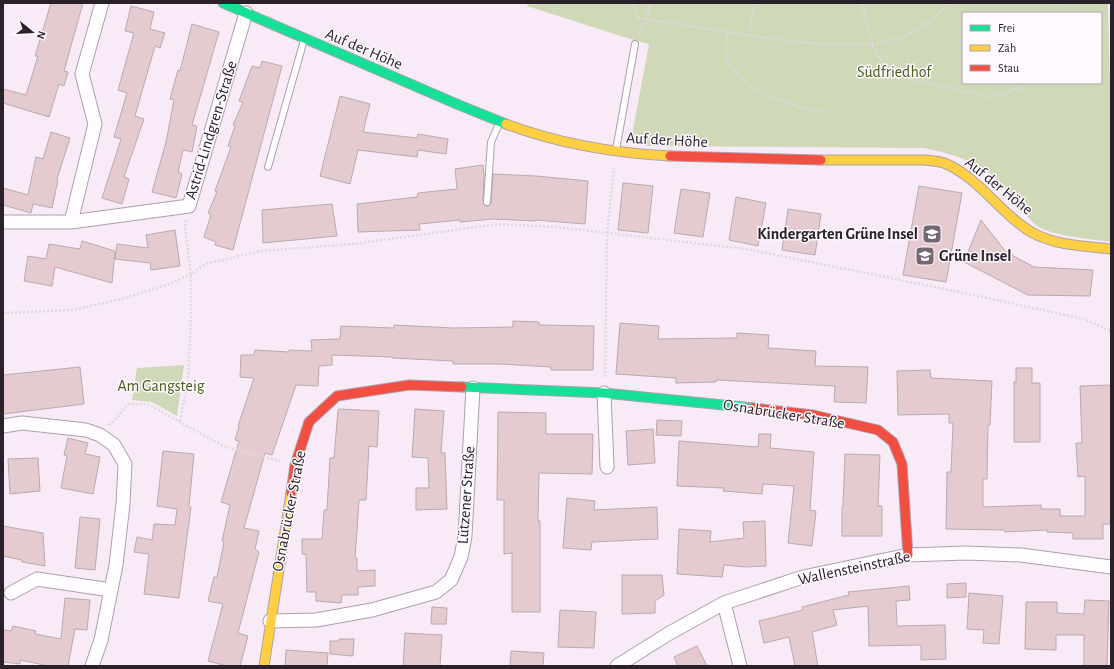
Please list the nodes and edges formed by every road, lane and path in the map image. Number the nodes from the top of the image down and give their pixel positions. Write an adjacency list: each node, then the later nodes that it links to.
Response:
1 (102, 3): 23 (street)
2 (223, 3): 8 (street, Auf der Höhe)
3 (633, 3): 9 (path)
4 (650, 3): 9 (path)
5 (755, 3): 11 (path)
6 (862, 3): 14 (path)
7 (951, 3): 14 (path)
8 (246, 13): 12 (street, Auf der Höhe); 21 (street, Astrid-Lindgren-Straße)
9 (647, 19): 10 (path); 13 (path)
10 (728, 32): 11 (path); 16 (path)
11 (749, 36): 14 (path)
12 (304, 39): 17 (street, Auf der Höhe); 19 (lane)
13 (635, 44): 18 (lane)
14 (872, 45): 15 (path)
15 (1026, 84)
16 (826, 112)
17 (500, 123): 18 (street, Auf der Höhe); 20 (lane)
18 (616, 152): 24 (path); 25 (street, Auf der Höhe)
19 (268, 167)
20 (487, 202)
21 (190, 206): 23 (street, Astrid-Lindgren-Straße); 26 (path)
22 (3, 222): 23 (street, Astrid-Lindgren-Straße)
23 (71, 222)
24 (607, 233): 26 (path); 28 (path); 30 (path)
25 (1111, 250)
26 (191, 274): 27 (path); 31 (path)
27 (3, 313)
28 (1111, 331)
29 (473, 388): 30 (street, Osnabrücker Straße); 34 (street, Osnabrücker Straße); 41 (street, Lützener Straße)
30 (604, 393): 35 (street); 36 (street, Osnabrücker Straße)
31 (180, 421): 33 (path); 34 (path)
32 (3, 426): 33 (street)
33 (100, 435): 38 (street)
34 (295, 465): 41 (street, Osnabrücker Straße)
35 (607, 467)
36 (908, 555): 37 (street, Wallensteinstraße); 40 (street, Wallensteinstraße)
37 (1111, 567)
38 (111, 590): 39 (street); 42 (street)
39 (11, 593)
40 (724, 603): 44 (street, Wallensteinstraße); 45 (street)
41 (270, 621): 43 (street, Osnabrücker Straße)
42 (92, 666)
43 (264, 666)
44 (617, 666)
45 (740, 666)

